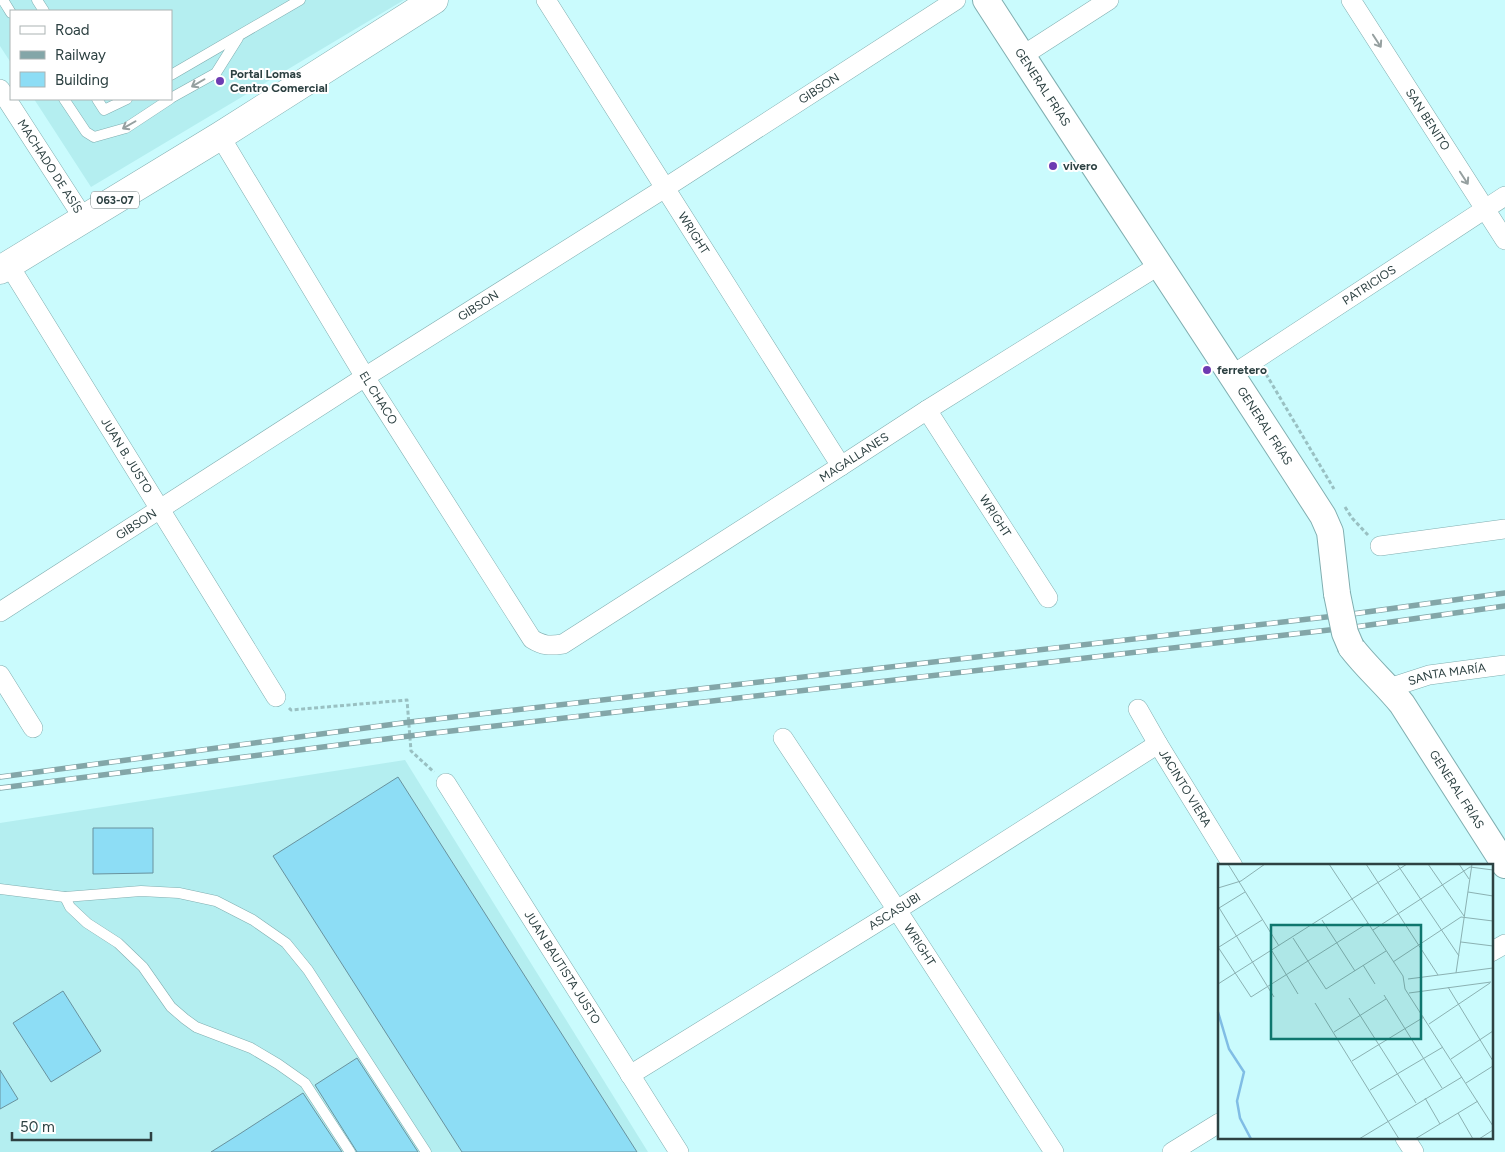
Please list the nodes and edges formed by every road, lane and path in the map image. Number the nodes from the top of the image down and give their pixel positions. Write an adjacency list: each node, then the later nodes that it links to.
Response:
1 (3, 0): 9 (lane)
2 (300, 0): 10 (lane)
3 (434, 0): 19 (main road, 063-07)
4 (546, 0): 20 (street, WRIGHT)
5 (956, 0): 20 (street, GIBSON)
6 (986, 0): 11 (main road, GENERAL FRÍAS)
7 (1109, 0): 11 (street)
8 (1350, 0): 22 (street, SAN BENITO, one-way to 22)
9 (10, 11)
10 (240, 35): 12 (lane); 14 (lane, one-way to 14)
11 (1022, 56): 25 (main road, GENERAL FRÍAS)
12 (172, 73)
13 (0, 89): 23 (street, MACHADO DE ASÍS)
14 (172, 97)
15 (65, 100): 18 (lane, one-way to 15)
16 (98, 100): 17 (lane)
17 (125, 100)
18 (168, 100)
19 (220, 136): 23 (main road, 063-07); 29 (street, EL CHACO)
20 (665, 188): 29 (street, GIBSON); 31 (street, WRIGHT)
21 (1505, 196): 22 (street, PATRICIOS)
22 (1484, 209): 24 (street, SAN BENITO); 27 (street, PATRICIOS)
23 (84, 219): 26 (main road, 063-07)
24 (1505, 240)
25 (1158, 266): 28 (main road, GENERAL FRÍAS); 30 (street, MAGALLANES)
26 (4, 268): 34 (street, JUAN B. JUSTO)
27 (1256, 358): 28 (street, PATRICIOS); 32 (path)
28 (1232, 375): 42 (main road, GENERAL FRÍAS, bridge)
29 (365, 377): 34 (street, GIBSON); 39 (street, EL CHACO)
30 (926, 410): 31 (street, MAGALLANES); 37 (street, WRIGHT)
31 (841, 466): 39 (street, MAGALLANES)
32 (1337, 493)
33 (1342, 501): 36 (path)
34 (160, 508): 38 (street, GIBSON); 43 (street, JUAN B. JUSTO)
35 (1505, 529): 36 (street)
36 (1380, 546)
37 (1048, 598)
38 (0, 612)
39 (550, 646)
40 (1505, 665): 42 (street, SANTA MARÍA)
41 (0, 675): 45 (street)
42 (1389, 688): 50 (main road, GENERAL FRÍAS)
43 (276, 697): 48 (path)
44 (1138, 710): 47 (street, JACINTO VIERA)
45 (33, 728)
46 (783, 738): 53 (street, WRIGHT)
47 (1158, 744): 49 (street, JACINTO VIERA); 53 (street, ASCASUBI)
48 (446, 783): 56 (street, JUAN BAUTISTA JUSTO)
49 (1232, 864)
50 (1505, 865)
51 (0, 889): 52 (lane)
52 (65, 898): 59 (lane); 60 (lane)
53 (898, 910): 56 (street, ASCASUBI); 62 (street, WRIGHT)
54 (1505, 944): 55 (street)
55 (1492, 951)
56 (630, 1075): 61 (street, JUAN BAUTISTA JUSTO)
57 (1218, 1124): 63 (street)
58 (1406, 1140): 64 (street)
59 (350, 1152)
60 (426, 1152)
61 (679, 1152)
62 (1054, 1152)
63 (1172, 1152)
64 (1414, 1152)

